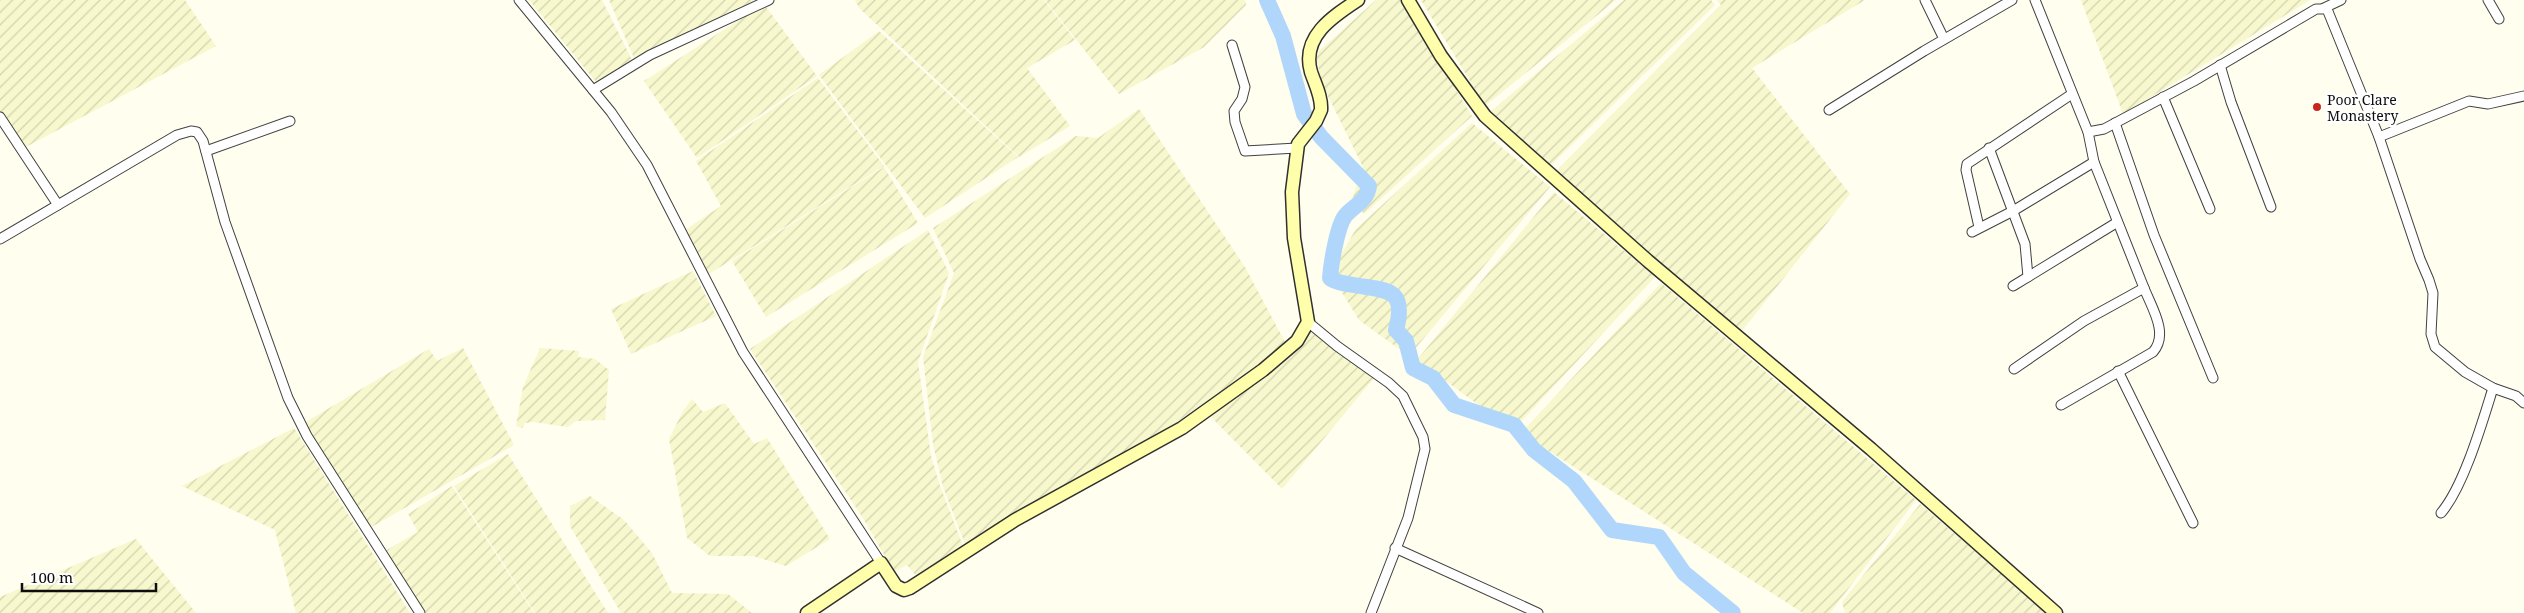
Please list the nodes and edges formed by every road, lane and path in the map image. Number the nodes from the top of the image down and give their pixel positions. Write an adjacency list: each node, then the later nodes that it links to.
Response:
1 (519, 0): 15 (street)
2 (769, 0): 15 (street)
3 (1358, 0): 25 (street)
4 (1408, 0): 53 (street)
5 (1925, 0): 12 (street)
6 (2012, 0): 12 (street)
7 (2035, 0): 16 (street)
8 (2341, 0): 10 (street)
9 (2488, 0): 11 (street)
10 (2324, 8): 14 (street); 24 (street)
11 (2499, 18)
12 (1944, 39): 19 (street)
13 (1232, 45): 25 (street)
14 (2220, 65): 18 (street); 30 (street)
15 (593, 90): 48 (street)
16 (2072, 94): 23 (street); 26 (street)
17 (2524, 96): 24 (street)
18 (2163, 97): 22 (street); 31 (street)
19 (1829, 110)
20 (0, 117): 29 (street)
21 (290, 121): 27 (street)
22 (2115, 124): 23 (street); 41 (street)
23 (2088, 132): 28 (street)
24 (2379, 137): 42 (street)
25 (1297, 148): 38 (street)
26 (1989, 148): 32 (street); 32 (street)
27 (206, 151): 29 (street); 49 (street)
28 (2094, 162): 32 (street); 33 (street)
29 (58, 205): 34 (street)
30 (2271, 206)
31 (2210, 209)
32 (2013, 211): 35 (street)
33 (2116, 223): 35 (street); 37 (street)
34 (0, 239)
35 (2028, 277): 36 (street)
36 (2013, 286)
37 (2144, 288): 39 (street); 40 (street)
38 (1308, 322): 47 (street); 48 (street)
39 (2014, 369)
40 (2118, 371): 44 (street); 46 (street)
41 (2213, 378)
42 (2493, 388): 43 (street); 45 (street)
43 (2524, 403)
44 (2061, 405)
45 (2440, 513)
46 (2193, 523)
47 (1395, 548): 51 (street); 52 (street)
48 (881, 563): 50 (street)
49 (420, 613)
50 (807, 613)
51 (1371, 613)
52 (1538, 613)
53 (2056, 613)

